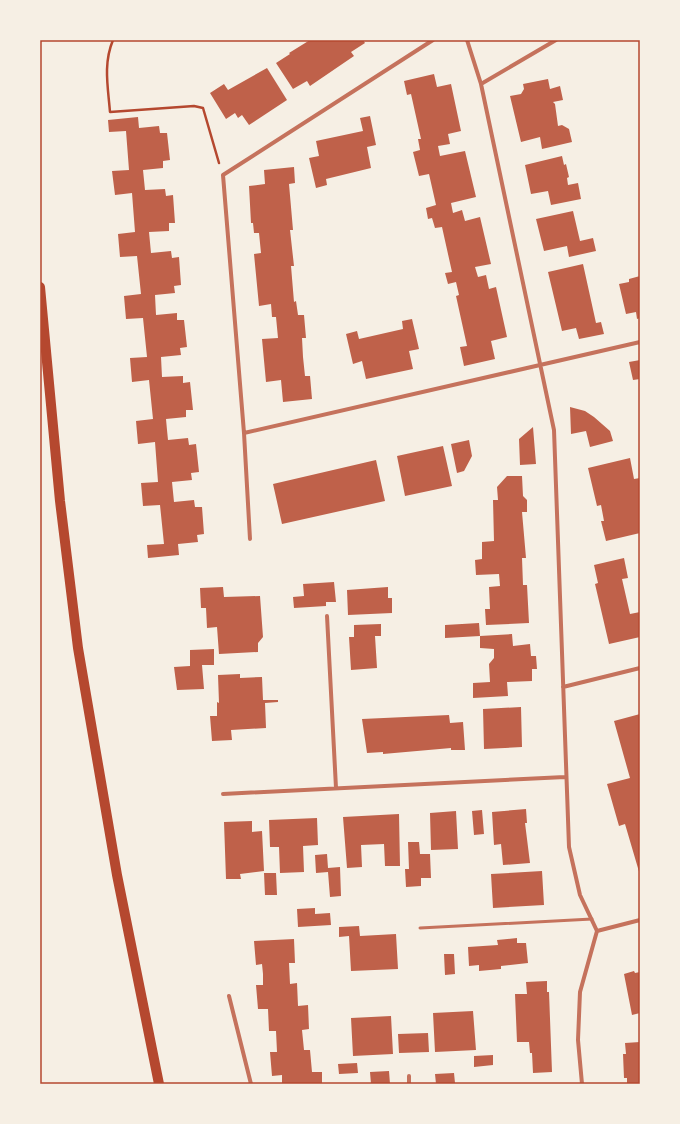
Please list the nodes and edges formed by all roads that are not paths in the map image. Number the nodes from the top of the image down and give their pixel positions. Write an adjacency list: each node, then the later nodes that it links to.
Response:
1 (433, 40): 8 (street)
2 (467, 40): 4 (street)
3 (556, 40): 4 (street)
4 (480, 84): 7 (street)
5 (40, 287): 22 (main road)
6 (640, 342): 7 (street)
7 (540, 365): 8 (street); 12 (street)
8 (244, 433): 9 (street)
9 (250, 539)
10 (326, 616): 14 (street)
11 (640, 668): 12 (street)
12 (563, 687): 13 (street)
13 (565, 776): 14 (street); 16 (street)
14 (336, 788): 15 (street)
15 (223, 794)
16 (592, 919): 18 (lane); 19 (street)
17 (640, 920): 19 (street)
18 (420, 928)
19 (597, 931): 25 (street)
20 (229, 996): 23 (street)
21 (409, 1076): 24 (street)
22 (159, 1084)
23 (251, 1084)
24 (409, 1084)
25 (582, 1084)

